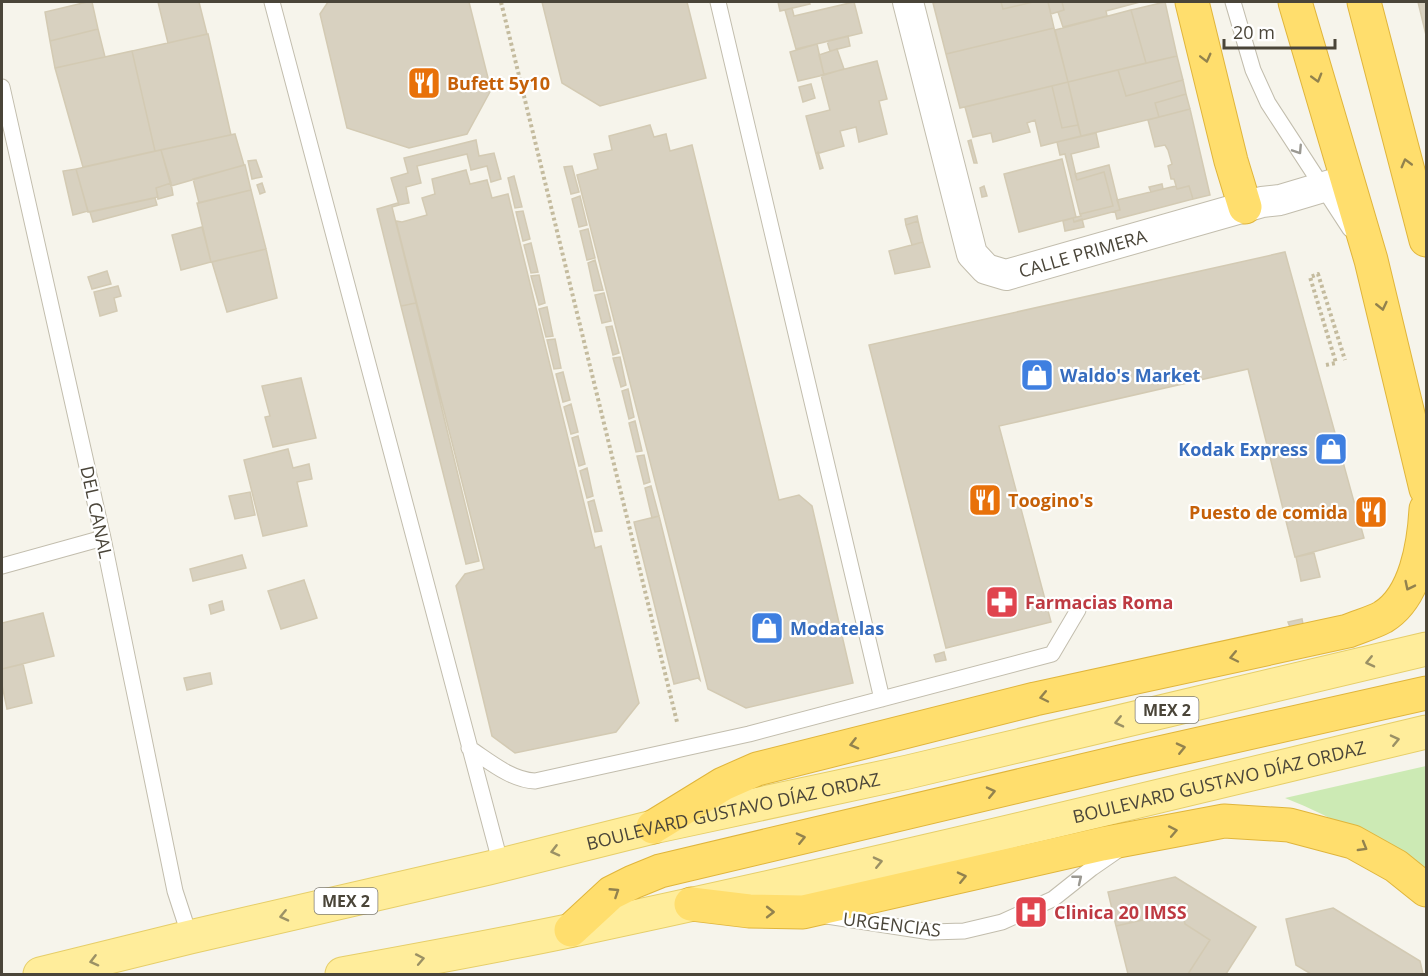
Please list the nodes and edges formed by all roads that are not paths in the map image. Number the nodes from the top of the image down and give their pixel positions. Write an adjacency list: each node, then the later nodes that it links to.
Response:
1 (272, 2): 22 (lane)
2 (718, 2): 20 (lane)
3 (908, 2): 11 (street, CALLE PRIMERA)
4 (1192, 2): 11 (highway, one-way to 11)
5 (1233, 2): 9 (lane, one-way to 9)
6 (1295, 2): 9 (highway, one-way to 9)
7 (1364, 2): 10 (highway, one-way to 7)
8 (2, 87): 15 (lane, DEL CANAL)
9 (1334, 184): 11 (street, CALLE PRIMERA); 13 (highway, one-way to 13)
10 (1421, 200): 12 (highway)
11 (1245, 207)
12 (1426, 240)
13 (1426, 489)
14 (1426, 509): 23 (highway, one-way to 23)
15 (103, 538): 16 (lane); 30 (lane, DEL CANAL)
16 (2, 566)
17 (1077, 610): 20 (lane)
18 (1426, 648): 23 (main road, BOULEVARD GUSTAVO DÍAZ ORDAZ / MEX 2, one-way to 23)
19 (1426, 693): 29 (highway, one-way to 19)
20 (882, 699): 22 (lane)
21 (1426, 732): 27 (main road, BOULEVARD GUSTAVO DÍAZ ORDAZ, one-way to 21)
22 (469, 748): 25 (lane)
23 (652, 827): 25 (main road, BOULEVARD GUSTAVO DÍAZ ORDAZ / MEX 2, one-way to 25)
24 (1135, 838): 26 (highway, one-way to 26); 28 (highway, one-way to 24); 28 (lane, URGENCIAS, one-way to 24)
25 (501, 865): 30 (main road, BOULEVARD GUSTAVO DÍAZ ORDAZ / MEX 2, one-way to 30)
26 (1426, 890)
27 (692, 904): 28 (highway, one-way to 28); 29 (main road, BOULEVARD GUSTAVO DÍAZ ORDAZ)
28 (803, 912)
29 (571, 930): 32 (main road, BOULEVARD GUSTAVO DÍAZ ORDAZ, one-way to 29)
30 (190, 937): 31 (main road, BOULEVARD GUSTAVO DÍAZ ORDAZ / MEX 2, one-way to 31)
31 (40, 975)
32 (342, 975)

